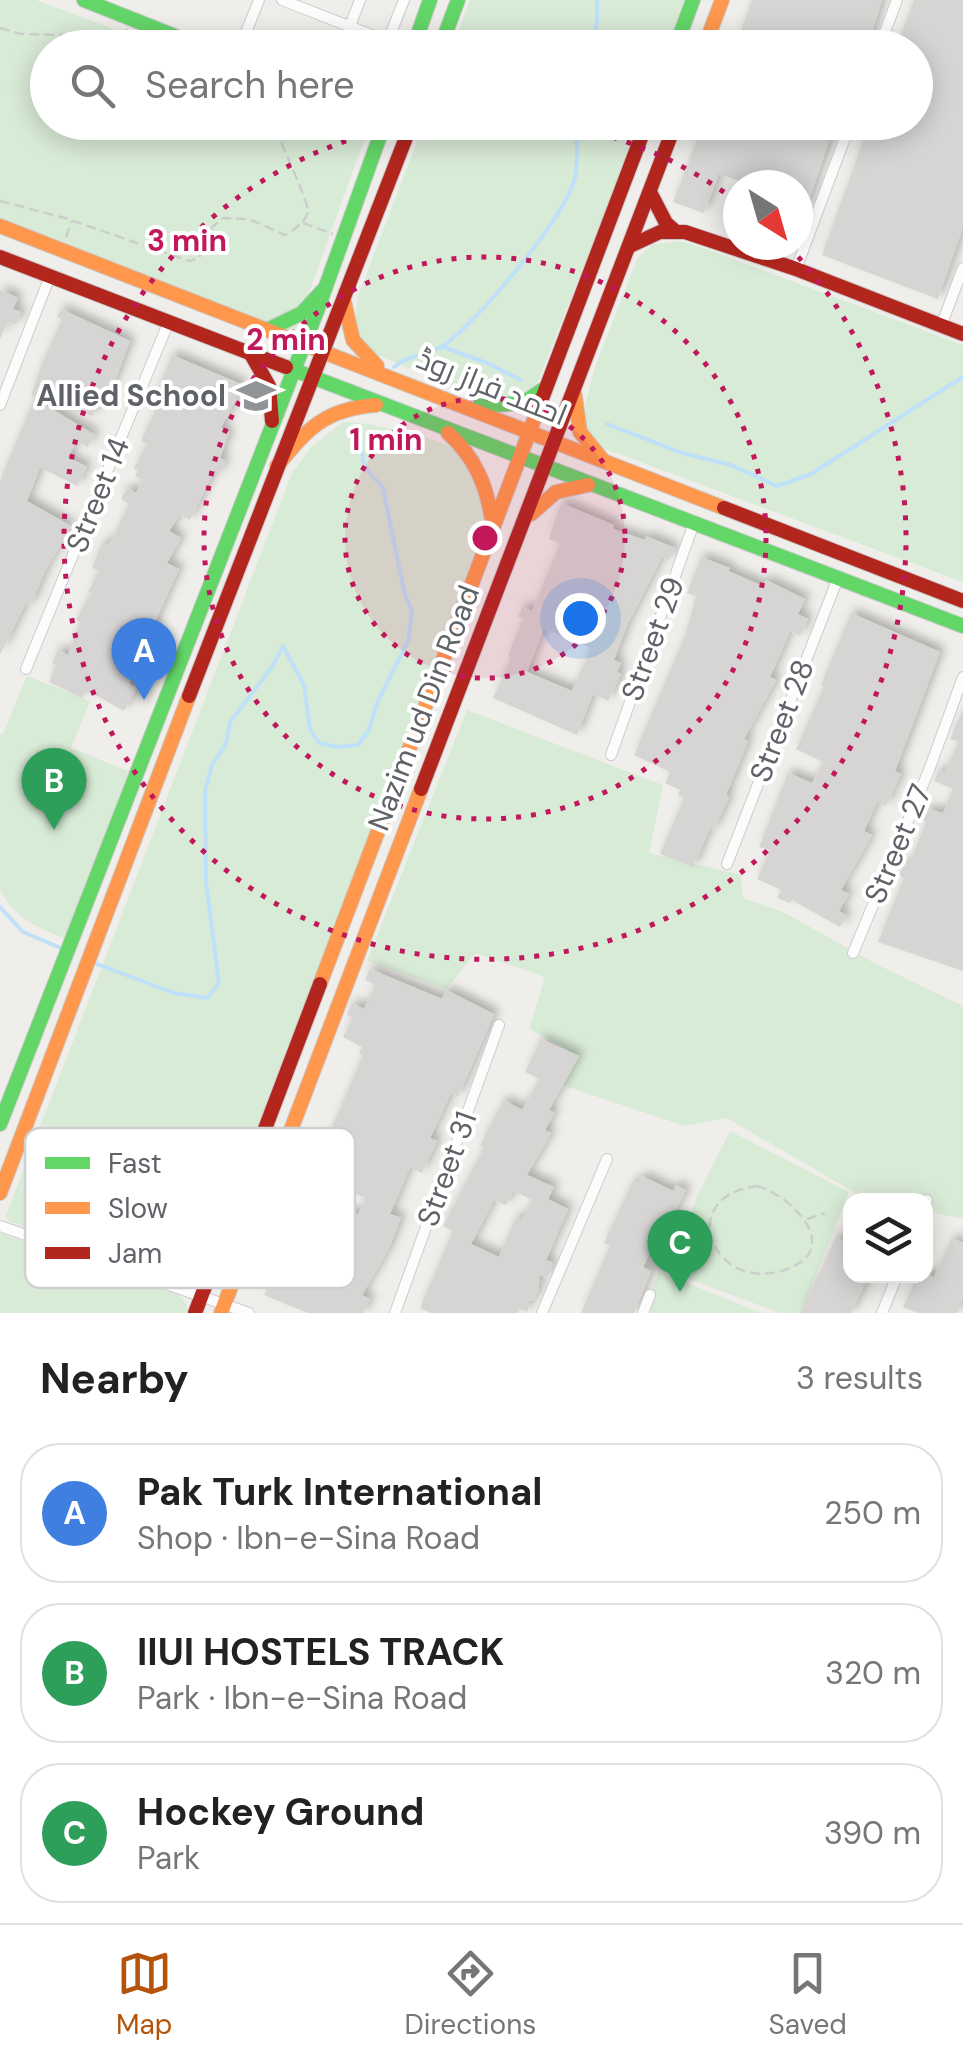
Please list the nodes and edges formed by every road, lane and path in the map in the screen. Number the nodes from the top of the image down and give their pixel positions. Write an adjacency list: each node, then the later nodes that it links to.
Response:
1 (84, 0): 12 (main road)
2 (259, 0): 17 (street)
3 (282, 0): 11 (street)
4 (360, 0): 13 (street)
5 (404, 0): 19 (street)
6 (430, 0): 20 (main road)
7 (458, 0): 21 (main road)
8 (693, 0): 22 (main road)
9 (722, 0): 23 (main road)
10 (897, 0): 24 (street)
11 (302, 4): 13 (street)
12 (132, 19): 15 (path); 16 (main road)
13 (350, 26): 18 (street)
14 (0, 28): 25 (path)
15 (127, 30)
16 (160, 30)
17 (247, 30)
18 (358, 30)
19 (392, 30)
20 (417, 30)
21 (447, 30)
22 (682, 30)
23 (711, 30)
24 (886, 30)
25 (30, 34)
26 (279, 140): 34 (path)
27 (378, 140): 37 (main road)
28 (405, 140): 38 (main road)
29 (640, 140): 56 (main road, Nazim ud Din Road)
30 (669, 140): 32 (main road, Nazim ud Din Road)
31 (844, 140): 42 (street)
32 (650, 192): 36 (main road); 39 (main road, Nazim ud Din Road)
33 (0, 200): 34 (path)
34 (301, 222): 37 (path)
35 (0, 226): 48 (main road, احمد فراز روڈ)
36 (674, 230): 39 (main road); 42 (main road)
37 (346, 231): 38 (main road); 44 (main road)
38 (370, 231): 45 (main road)
39 (630, 246): 57 (main road, Nazim ud Din Road)
40 (0, 256): 43 (main road, احمد فراز روڈ)
41 (963, 268): 47 (street)
42 (796, 270): 47 (main road)
43 (50, 276): 46 (main road, احمد فراز روڈ); 58 (street)
44 (325, 288): 48 (main road); 50 (main road)
45 (344, 301): 51 (main road); 54 (main road)
46 (169, 322): 52 (main road, احمد فراز روڈ); 76 (street, Street 14)
47 (941, 326): 49 (main road)
48 (269, 329): 50 (main road, احمد فراز روڈ)
49 (963, 334)
50 (304, 342): 51 (main road, احمد فراز روڈ); 53 (main road)
51 (325, 350): 54 (main road, احمد فراز روڈ); 55 (main road)
52 (248, 353): 53 (main road, احمد فراز روڈ); 61 (main road)
53 (292, 370): 55 (main road, احمد فراز روڈ); 61 (main road)
54 (386, 374): 60 (main road, احمد فراز روڈ)
55 (314, 378): 59 (main road, احمد فراز روڈ); 68 (main road)
56 (547, 386): 60 (main road); 63 (main road, Nazim ud Din Road)
57 (575, 387): 64 (main road, Nazim ud Din Road); 67 (main road)
58 (0, 404)
59 (386, 405): 62 (main road, احمد فراز روڈ); 68 (main road)
60 (465, 405): 63 (main road, احمد فراز روڈ)
61 (272, 421): 79 (main road)
62 (441, 428): 65 (main road, احمد فراز روڈ); 71 (main road)
63 (528, 431): 64 (main road, احمد فراز روڈ); 65 (main road, Nazim ud Din Road)
64 (554, 442): 66 (main road, Nazim ud Din Road); 67 (main road, احمد فراز روڈ)
65 (519, 456): 66 (main road, احمد فراز روڈ); 71 (main road, Nazim ud Din Road)
66 (546, 465): 69 (main road, احمد فراز روڈ); 72 (main road, Nazim ud Din Road)
67 (610, 465): 74 (main road, احمد فراز روڈ)
68 (277, 466): 80 (main road)
69 (597, 485): 70 (main road, احمد فراز روڈ); 72 (main road)
70 (694, 522): 73 (main road, احمد فراز روڈ); 78 (street, Street 29)
71 (493, 525): 85 (main road, Nazim ud Din Road)
72 (520, 534): 86 (main road, Nazim ud Din Road)
73 (838, 578): 75 (main road, احمد فراز روڈ); 81 (street, Street 28)
74 (963, 601)
75 (963, 626)
76 (26, 670)
77 (963, 677): 82 (street, Street 27)
78 (611, 755)
79 (135, 777): 80 (main road); 84 (main road)
80 (156, 785): 88 (main road)
81 (726, 864)
82 (852, 954)
83 (499, 1026): 101 (street, Street 31)
84 (0, 1124)
85 (265, 1128)
86 (293, 1128)
87 (607, 1159): 102 (street)
88 (0, 1193)
89 (825, 1213): 90 (path)
90 (805, 1220): 90 (path)
91 (0, 1226): 92 (street)
92 (25, 1234)
93 (894, 1283): 104 (street)
94 (184, 1288): 96 (street)
95 (204, 1288): 96 (main road, Nazim ud Din Road)
96 (202, 1294): 98 (street); 99 (main road, Nazim ud Din Road)
97 (650, 1295): 103 (street)
98 (224, 1308): 100 (street)
99 (195, 1313)
100 (249, 1313)
101 (395, 1313)
102 (542, 1313)
103 (644, 1313)
104 (882, 1313)

